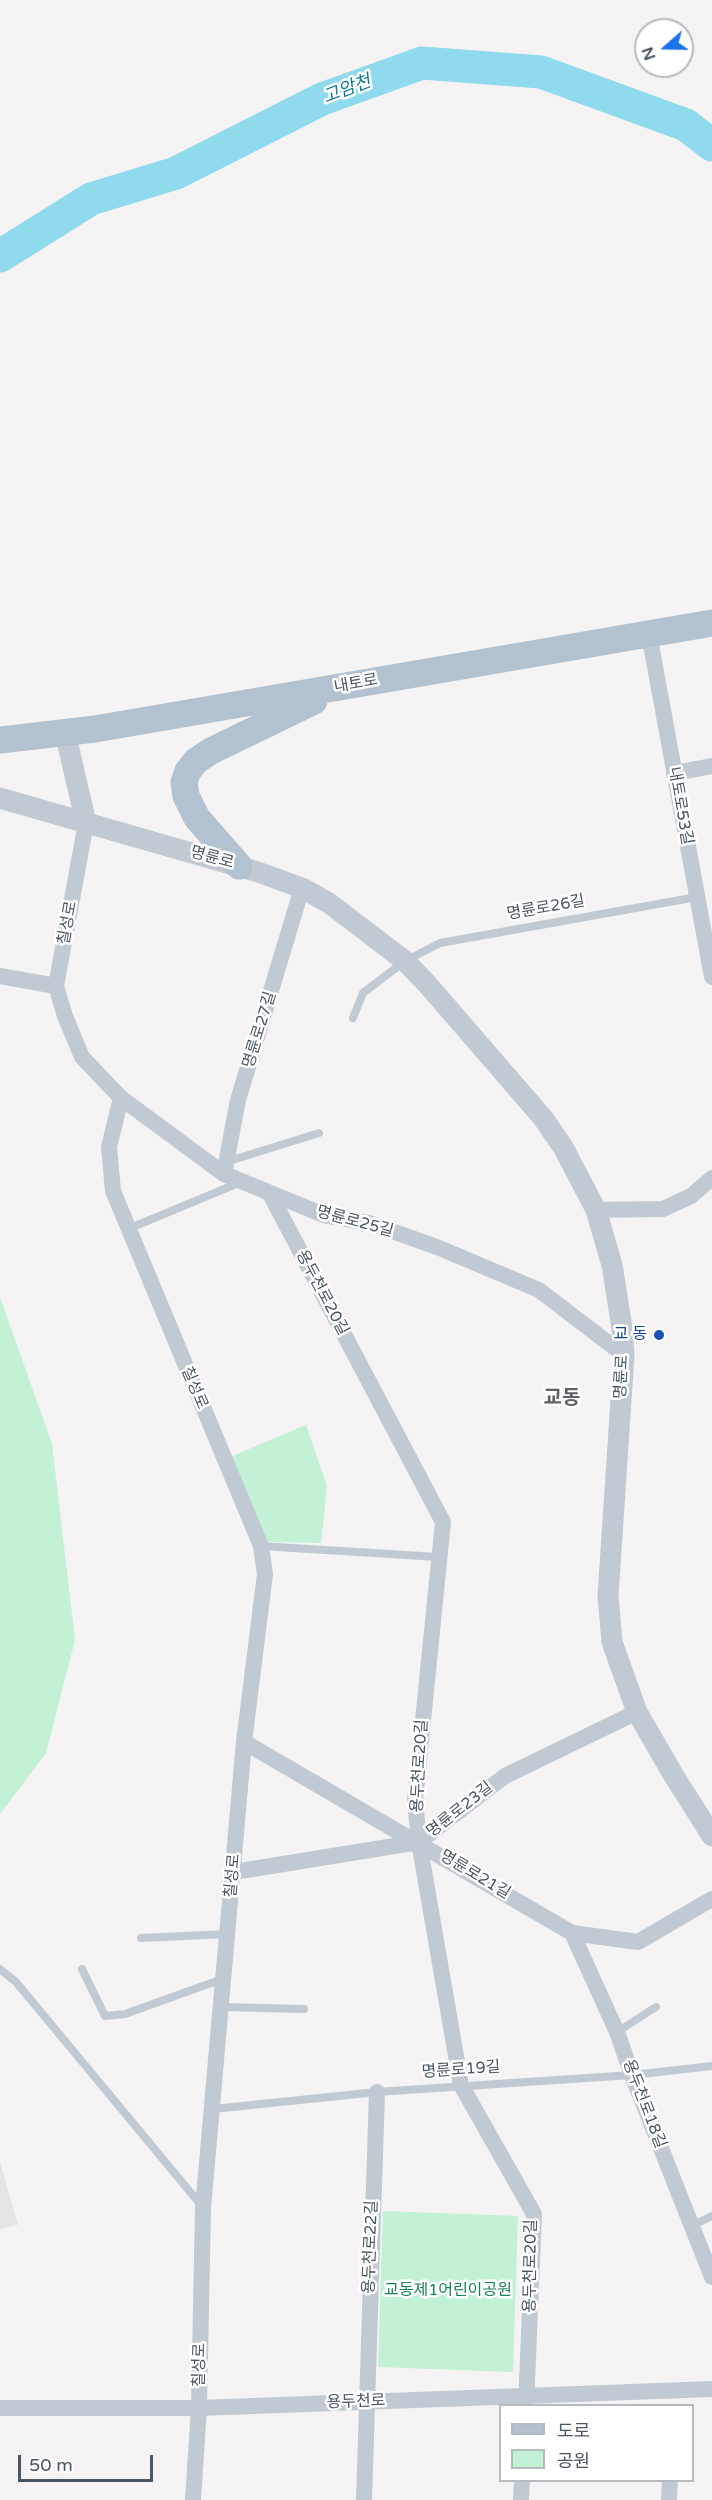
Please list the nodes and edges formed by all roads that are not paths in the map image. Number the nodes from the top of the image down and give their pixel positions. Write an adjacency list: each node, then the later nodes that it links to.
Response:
1 (712, 623): 2 (main road, 내토로)
2 (649, 634): 3 (main road, 내토로); 7 (street, 내토로53길)
3 (345, 686): 4 (main road, 내토로); 10 (main road)
4 (65, 732): 5 (main road, 내토로); 9 (street)
5 (0, 740)
6 (712, 766): 7 (street)
7 (674, 773): 12 (street, 내토로53길)
8 (0, 798): 9 (street, 명륜로)
9 (86, 823): 10 (street, 명륜로); 17 (street, 칠성로)
10 (238, 866): 11 (street, 명륜로)
11 (302, 888): 14 (street, 명륜로); 21 (street, 명륜로27길)
12 (697, 897): 13 (street, 내토로53길); 14 (lane, 명륜로26길)
13 (710, 951): 16 (street, 내토로53길)
14 (405, 961): 18 (lane); 25 (street, 명륜로)
15 (0, 976): 17 (street)
16 (712, 977)
17 (56, 986): 19 (street, 칠성로)
18 (352, 1018)
19 (122, 1098): 21 (street, 명륜로25길); 26 (street, 칠성로)
20 (319, 1132): 21 (lane)
21 (225, 1168): 23 (street, 명륜로25길)
22 (712, 1179): 25 (street)
23 (241, 1181): 24 (street, 명륜로25길); 26 (lane)
24 (270, 1194): 27 (street, 명륜로25길); 29 (street, 용두천로20길)
25 (596, 1210): 27 (street, 명륜로)
26 (128, 1230): 28 (street, 칠성로)
27 (624, 1355): 30 (street, 명륜로)
28 (261, 1546): 29 (lane); 31 (street, 칠성로)
29 (438, 1557): 33 (street, 용두천로20길)
30 (637, 1712): 32 (street, 명륜로); 33 (street, 명륜로23길)
31 (244, 1742): 33 (street, 명륜로21길); 34 (street, 칠성로)
32 (712, 1836)
33 (419, 1842): 34 (street, 명륜로23길); 36 (street, 명륜로21길); 48 (street, 용두천로20길)
34 (234, 1872): 37 (street, 칠성로)
35 (712, 1899): 36 (street, 명륜로21길)
36 (573, 1933): 45 (street, 용두천로18길)
37 (228, 1934): 38 (lane); 41 (street, 칠성로)
38 (141, 1938)
39 (82, 1969): 41 (lane)
40 (0, 1970): 51 (lane)
41 (225, 1978): 42 (street, 칠성로)
42 (222, 2007): 44 (lane); 50 (street, 칠성로)
43 (657, 2007): 45 (lane)
44 (304, 2009)
45 (617, 2032): 47 (street, 용두천로18길)
46 (712, 2066): 47 (lane, 명륜로19길)
47 (632, 2075): 48 (lane, 명륜로19길); 53 (street, 용두천로18길)
48 (461, 2085): 49 (lane, 명륜로19길); 57 (street, 용두천로20길)
49 (377, 2092): 50 (lane, 명륜로19길); 58 (street, 용두천로22길)
50 (213, 2109): 51 (street, 칠성로)
51 (203, 2208): 60 (street, 칠성로)
52 (712, 2216): 53 (lane)
53 (693, 2225): 54 (street, 용두천로18길)
54 (712, 2277)
55 (712, 2389): 56 (street, 용두천로)
56 (673, 2398): 57 (street, 용두천로)
57 (526, 2401): 58 (street, 용두천로)
58 (366, 2402): 60 (street, 용두천로); 64 (street, 용두천로22길)
59 (0, 2408): 60 (street, 용두천로)
60 (199, 2408): 63 (street, 칠성로)
61 (522, 2482): 65 (street)
62 (670, 2482): 66 (street)
63 (193, 2500)
64 (364, 2500)
65 (521, 2500)
66 (669, 2500)

